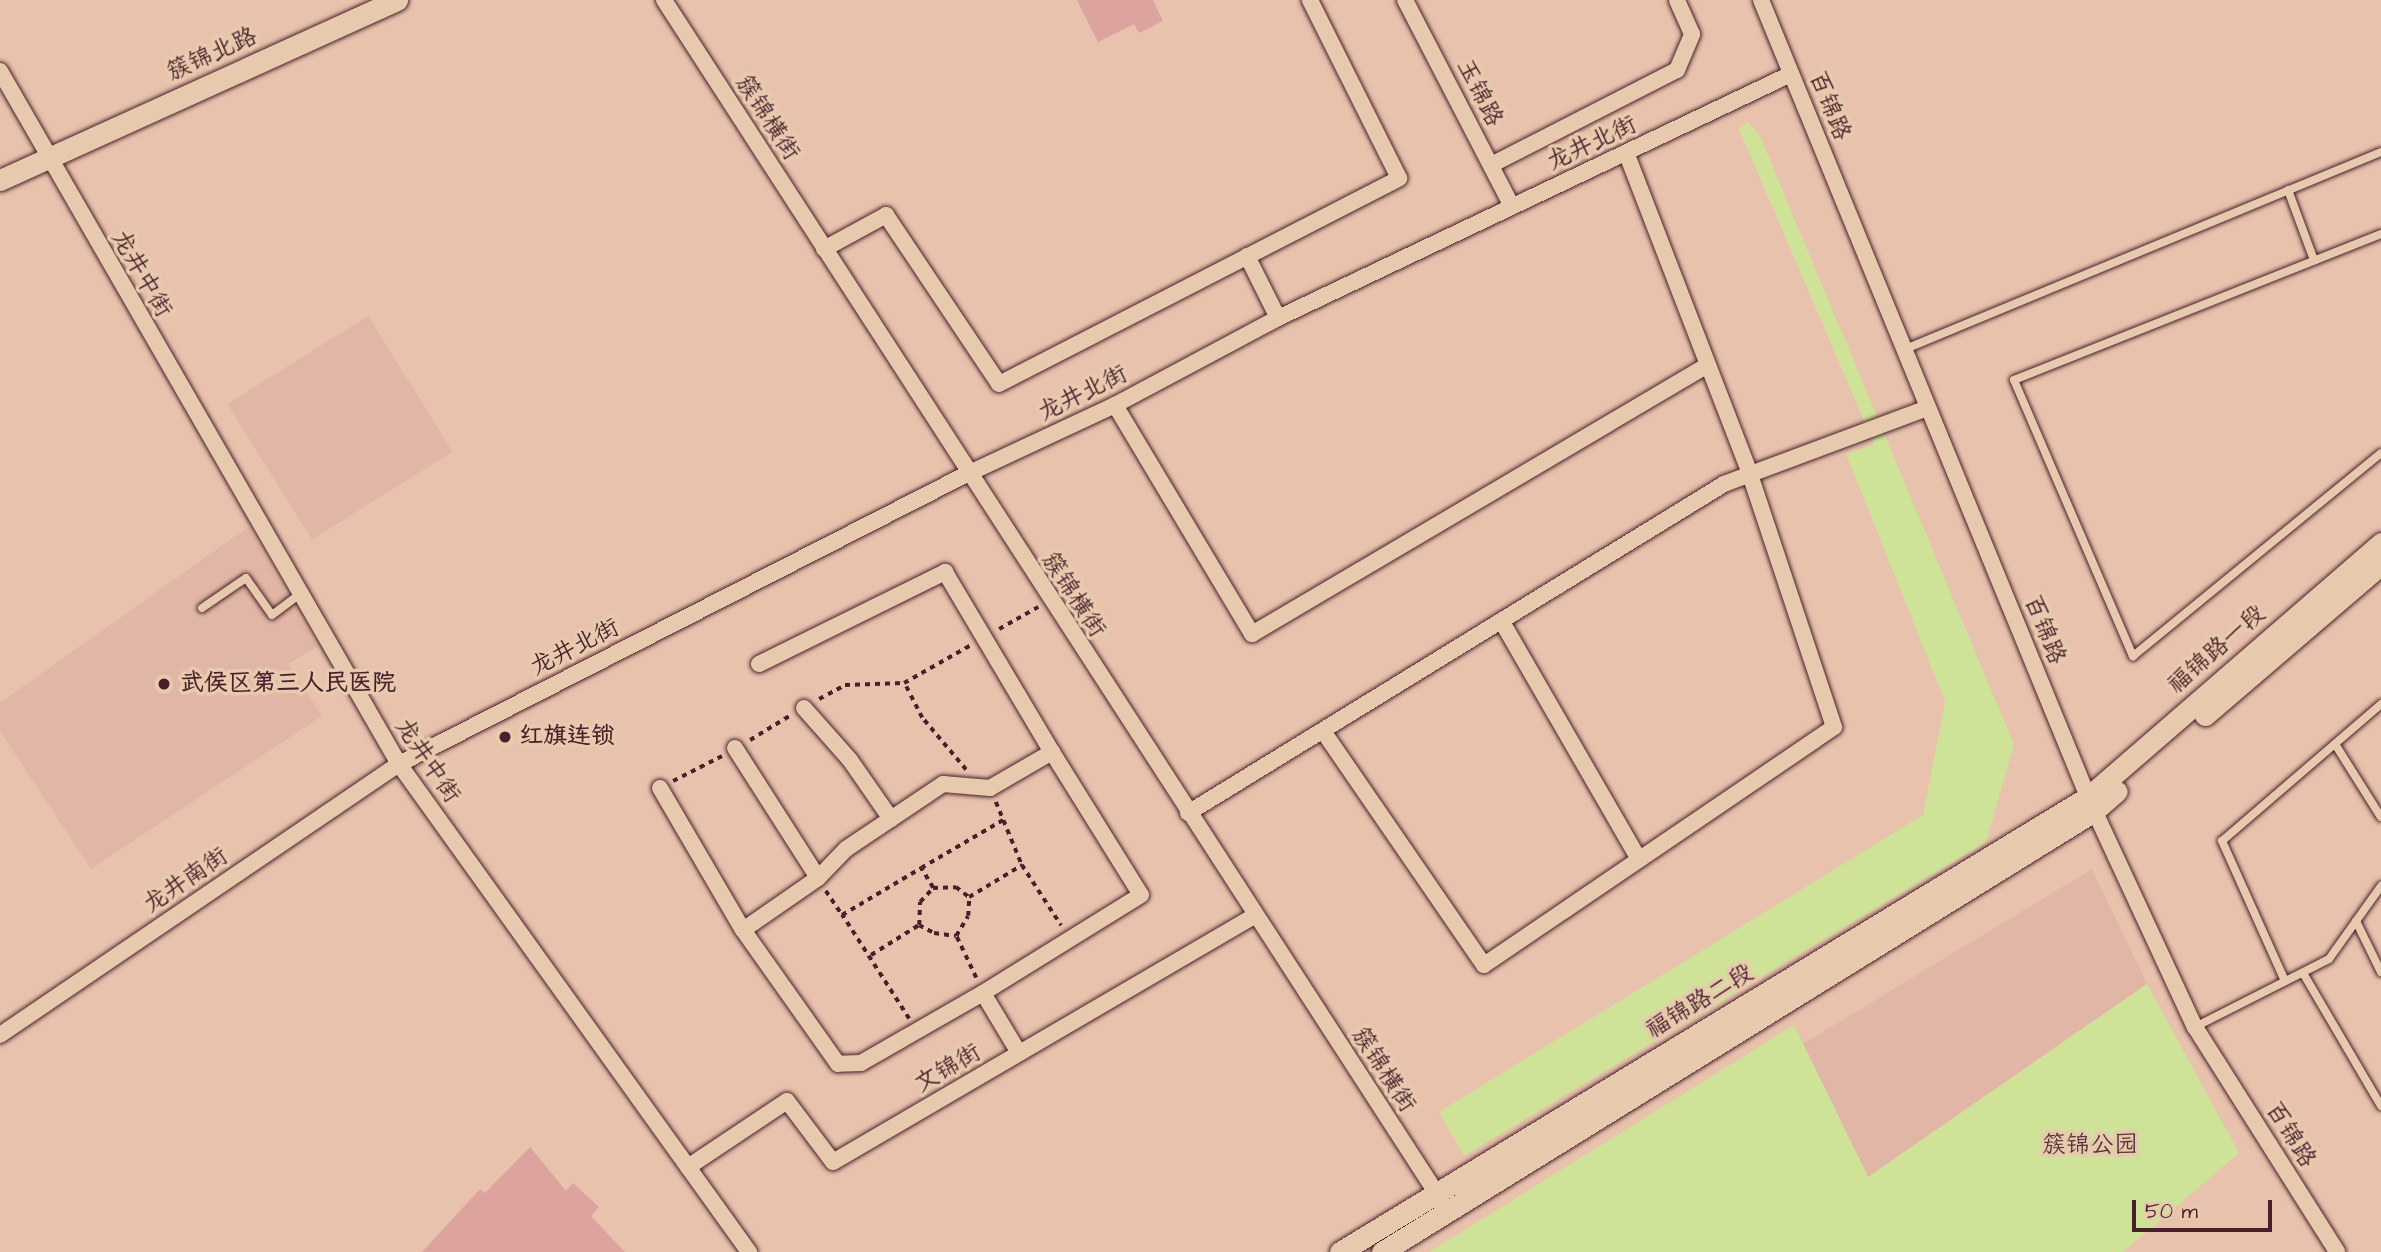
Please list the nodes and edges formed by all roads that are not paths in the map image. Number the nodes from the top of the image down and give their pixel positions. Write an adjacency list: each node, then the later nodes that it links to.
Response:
1 (397, 0): 11 (street, 簇锦北路)
2 (664, 0): 17 (street, 簇锦横街)
3 (1310, 0): 18 (street)
4 (1405, 0): 12 (street, 玉锦路)
5 (1677, 0): 12 (street)
6 (1761, 0): 8 (street, 百锦路)
7 (0, 71): 11 (street, 龙井中街)
8 (1791, 74): 10 (street, 龙井北街); 21 (street, 百锦路)
9 (2381, 152): 14 (lane)
10 (1626, 153): 15 (street, 龙井北街); 22 (street)
11 (49, 158): 13 (street, 簇锦北路); 30 (street, 龙井中街)
12 (1491, 165): 15 (street, 玉锦路)
13 (0, 180)
14 (2288, 190): 19 (lane); 21 (lane)
15 (1512, 206): 20 (street, 龙井北街)
16 (2381, 234): 19 (lane)
17 (824, 250): 18 (street); 27 (street, 簇锦横街)
18 (1247, 256): 20 (street)
19 (2314, 260): 25 (lane)
20 (1278, 318): 23 (street, 龙井北街)
21 (1903, 349): 24 (street, 百锦路)
22 (1706, 366): 23 (street); 26 (street)
23 (1115, 405): 27 (street, 龙井北街)
24 (1927, 408): 26 (street); 42 (street, 百锦路)
25 (2381, 453)
26 (1749, 471): 32 (street); 46 (street)
27 (967, 474): 40 (street, 龙井北街); 43 (street, 簇锦横街)
28 (2381, 543): 42 (street, 福锦路一段)
29 (2381, 564): 42 (street, 福锦路一段)
30 (300, 594): 31 (lane); 40 (street, 龙井中街)
31 (202, 608)
32 (1502, 622): 36 (street); 46 (street)
33 (759, 664): 39 (street)
34 (2381, 704): 37 (lane)
35 (804, 708): 45 (street)
36 (1323, 731): 43 (street); 46 (street)
37 (2335, 744): 44 (lane); 54 (lane)
38 (735, 748): 47 (street)
39 (1052, 752): 45 (street); 55 (street)
40 (398, 764): 57 (street, 龙井南街); 60 (street, 龙井中街)
41 (660, 788): 51 (street)
42 (2091, 804): 56 (street, 百锦路); 61 (street, 福锦路二段)
43 (1188, 813): 49 (street, 簇锦横街)
44 (2381, 817)
45 (891, 819): 47 (street)
46 (1639, 859)
47 (818, 878): 51 (street)
48 (2381, 886): 50 (lane)
49 (1255, 915): 58 (street, 文锦街); 61 (street, 簇锦横街)
50 (2356, 921): 52 (lane); 53 (lane)
51 (743, 929): 55 (street)
52 (2381, 972)
53 (2303, 973): 54 (lane); 59 (lane)
54 (2286, 981): 56 (lane)
55 (983, 993): 58 (street)
56 (2195, 1027): 65 (street, 百锦路)
57 (0, 1035)
58 (1019, 1053): 60 (street, 文锦街)
59 (2381, 1106)
60 (688, 1167): 62 (street, 龙井中街)
61 (1442, 1202): 63 (street, 福锦路二段); 64 (street, 福锦路二段)
62 (749, 1252)
63 (1340, 1252)
64 (1382, 1252)
65 (2337, 1252)

